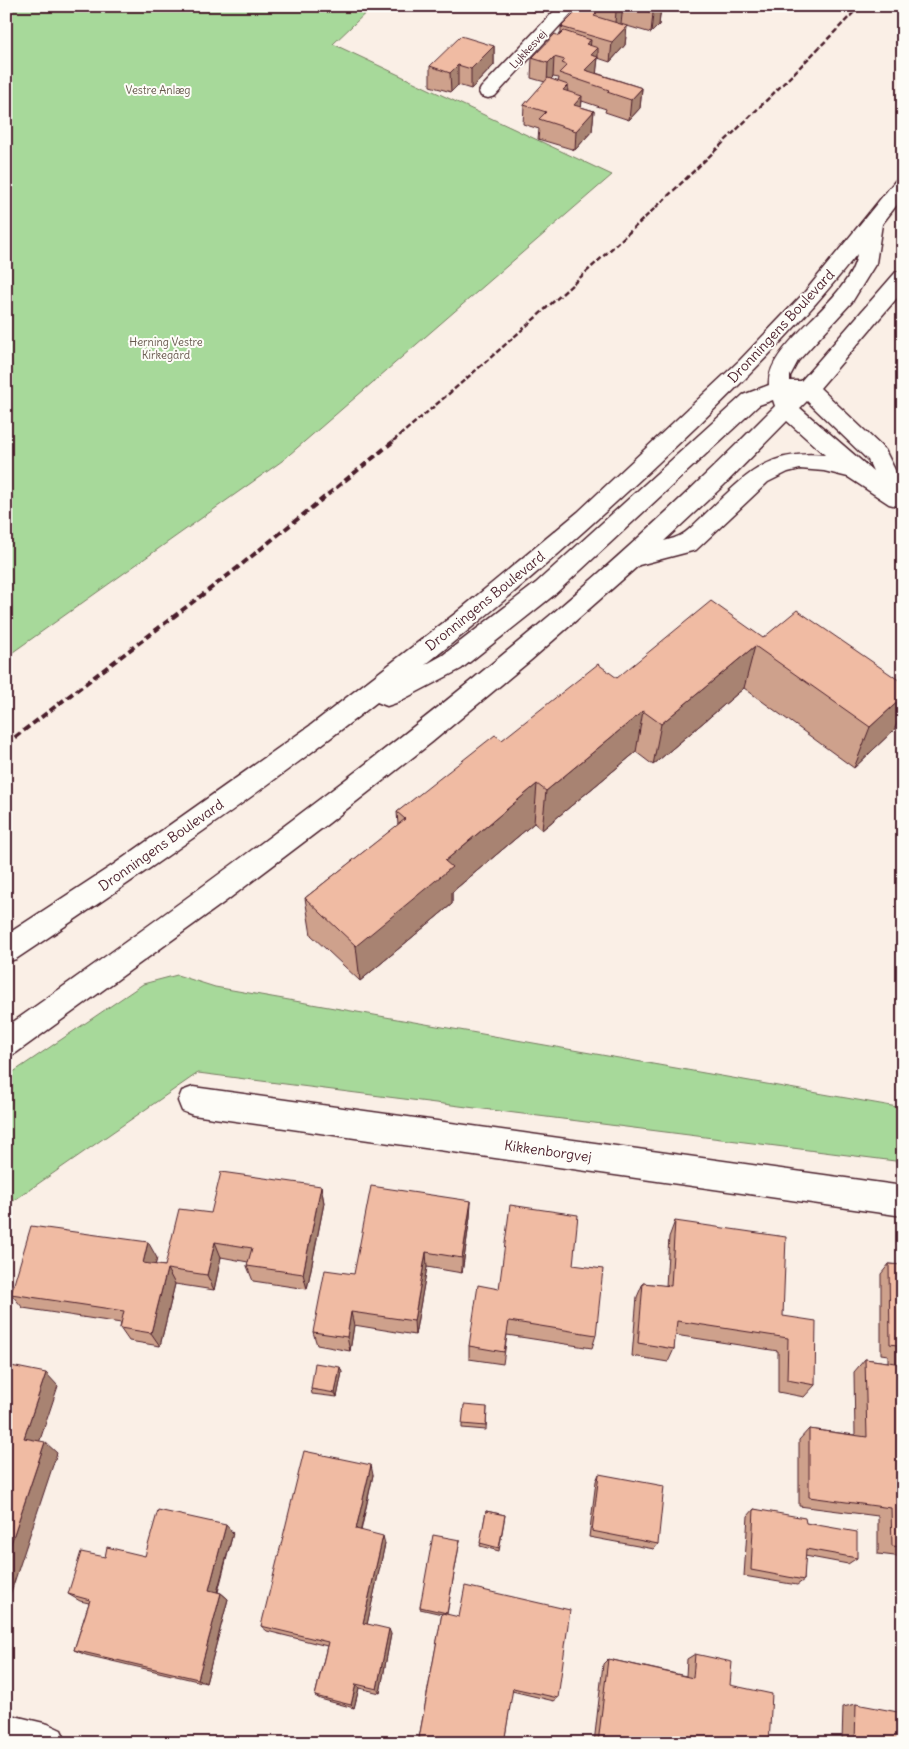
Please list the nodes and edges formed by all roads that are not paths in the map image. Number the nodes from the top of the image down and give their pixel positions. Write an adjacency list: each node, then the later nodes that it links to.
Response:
1 (569, 6): 2 (main road, Lykkesvej)
2 (488, 92)
3 (903, 184): 4 (main road, Dronningens Boulevard)
4 (873, 222): 7 (main road); 11 (main road, Dronningens Boulevard)
5 (903, 277): 6 (main road)
6 (807, 388): 7 (main road); 9 (main road)
7 (784, 398): 8 (main road); 10 (main road); 11 (main road)
8 (856, 471): 9 (main road); 10 (main road)
9 (900, 502)
10 (633, 557): 13 (main road)
11 (320, 732): 12 (main road, Dronningens Boulevard)
12 (6, 950)
13 (6, 1044)
14 (193, 1101): 15 (main road, Kikkenborgvej)
15 (903, 1201)
16 (6, 1732): 17 (main road)
17 (48, 1743)

